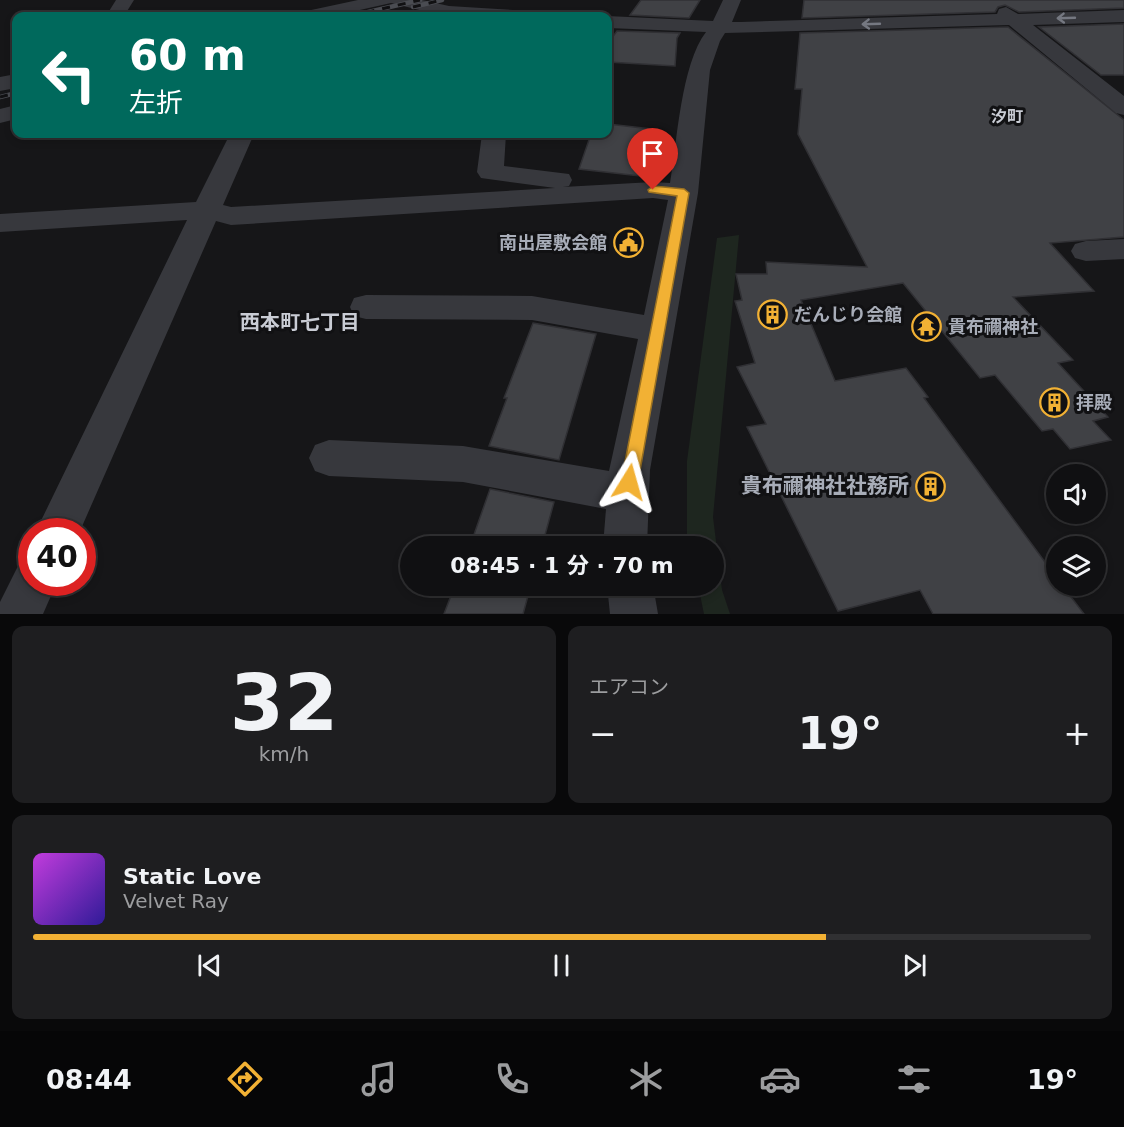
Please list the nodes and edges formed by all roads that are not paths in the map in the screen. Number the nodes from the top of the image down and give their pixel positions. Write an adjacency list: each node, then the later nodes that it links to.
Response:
1 (384, 0): 7 (street)
2 (399, 0): 6 (street)
3 (476, 0): 6 (street)
4 (991, 0): 12 (street)
5 (1090, 0): 11 (street)
6 (437, 10): 8 (street); 9 (street)
7 (328, 12)
8 (427, 12)
9 (462, 12)
10 (726, 14): 12 (street, one-way to 10); 13 (street); 18 (street)
11 (1121, 18): 12 (street, one-way to 12)
12 (1014, 20): 14 (street)
13 (612, 22)
14 (1124, 108)
15 (240, 138): 19 (street)
16 (494, 138): 17 (street)
17 (653, 190): 18 (street); 19 (street)
18 (684, 193): 24 (street)
19 (207, 210): 20 (street); 27 (street)
20 (0, 223)
21 (1124, 249): 22 (street)
22 (1086, 251)
23 (366, 307): 24 (street)
24 (658, 330): 26 (street)
25 (328, 458): 26 (street)
26 (628, 495): 28 (street)
27 (64, 518)
28 (626, 536)
29 (27, 596): 31 (street)
30 (632, 596): 32 (street)
31 (19, 614)
32 (634, 614)

